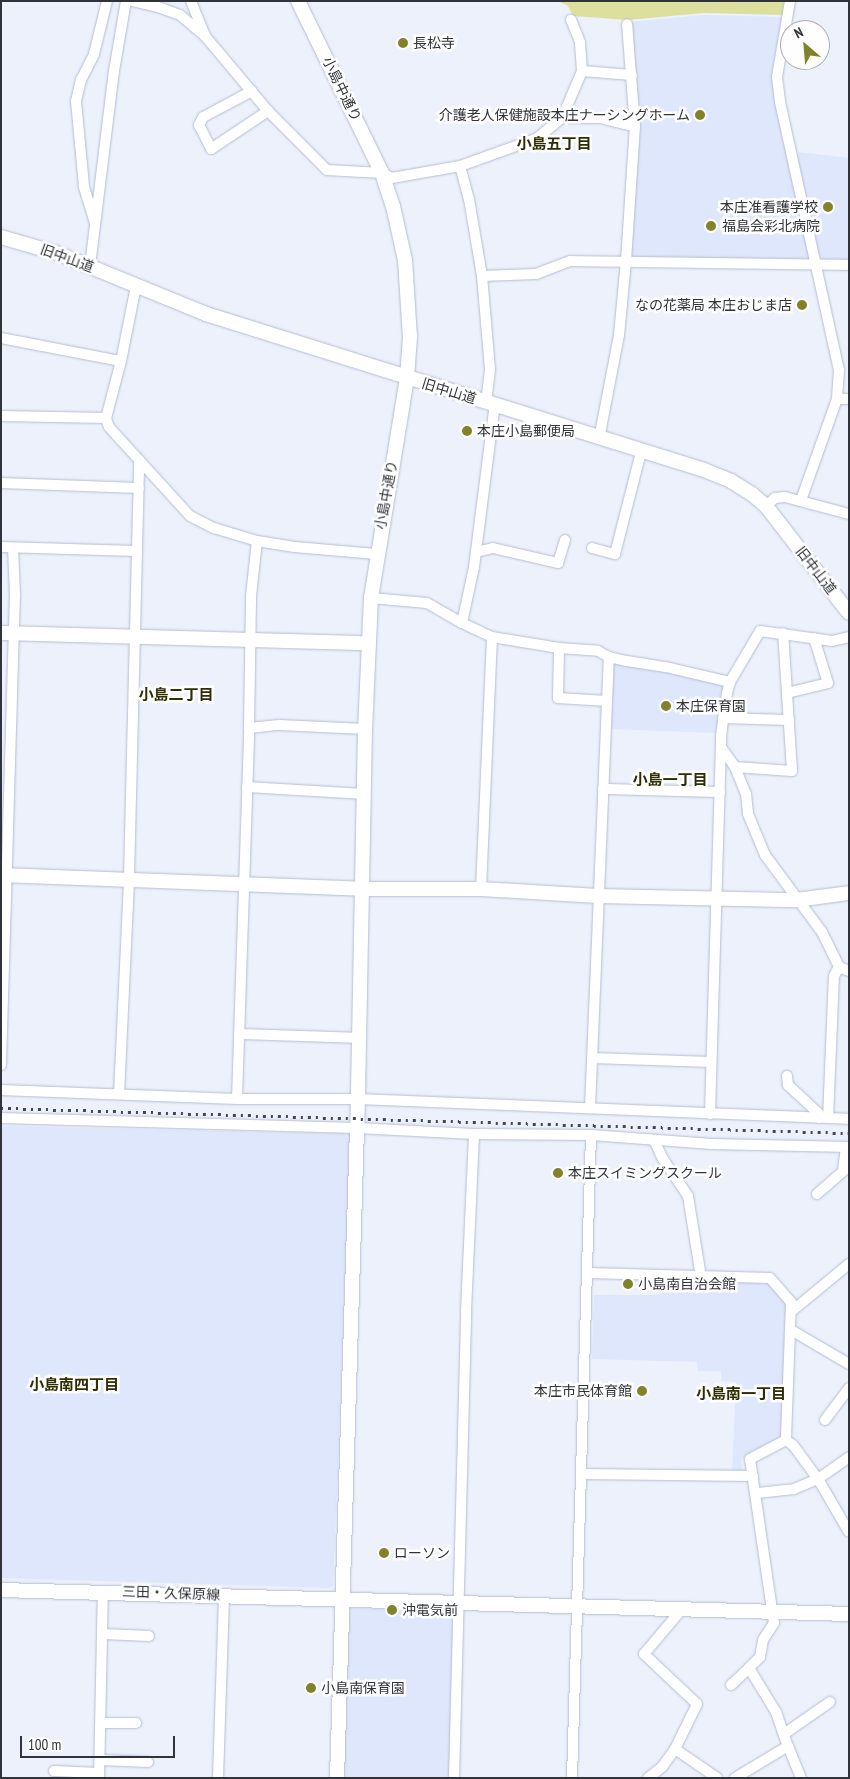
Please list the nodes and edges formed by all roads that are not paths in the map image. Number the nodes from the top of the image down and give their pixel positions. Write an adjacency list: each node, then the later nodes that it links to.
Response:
1 (107, 1): 18 (street)
2 (126, 1): 18 (street)
3 (132, 1): 9 (street)
4 (191, 1): 9 (street)
5 (298, 1): 17 (street, 小島中通り)
6 (790, 1): 22 (street)
7 (571, 20): 10 (street)
8 (627, 24): 11 (street)
9 (205, 36): 12 (street)
10 (582, 71): 11 (street); 14 (street)
11 (632, 75): 15 (street)
12 (252, 91): 13 (street); 13 (street)
13 (268, 111): 17 (street)
14 (562, 118): 15 (street); 16 (street)
15 (635, 127): 20 (street)
16 (460, 166): 17 (street); 24 (street)
17 (382, 173): 28 (street, 小島中通り)
18 (96, 227): 23 (street)
19 (1, 237): 23 (street, 旧中山道)
20 (626, 261): 22 (street); 24 (street); 34 (street)
21 (849, 264): 22 (street)
22 (817, 265): 29 (street)
23 (90, 266): 25 (street, 旧中山道)
24 (482, 276): 31 (street)
25 (136, 286): 27 (street); 28 (street, 旧中山道)
26 (1, 338): 27 (street)
27 (121, 361): 33 (street)
28 (407, 378): 31 (street, 旧中山道); 49 (street, 小島中通り)
29 (837, 398): 30 (street); 39 (street)
30 (849, 400)
31 (490, 403): 34 (street, 旧中山道); 48 (street)
32 (1, 416): 33 (street)
33 (106, 418): 36 (street)
34 (599, 439): 35 (street, 旧中山道)
35 (641, 452): 40 (street, 旧中山道); 46 (street)
36 (139, 460): 38 (street); 43 (street)
37 (1, 483): 38 (street)
38 (139, 488): 47 (street)
39 (801, 500): 40 (street); 41 (street)
40 (766, 506): 51 (street, 旧中山道)
41 (849, 514)
42 (565, 540): 48 (street)
43 (256, 541): 49 (street); 59 (street)
44 (1, 547): 45 (street)
45 (13, 548): 47 (street); 53 (street)
46 (592, 548)
47 (136, 550): 55 (street)
48 (476, 552): 52 (street)
49 (376, 554): 50 (street, 小島中通り)
50 (371, 598): 52 (street); 60 (street, 小島中通り)
51 (849, 613)
52 (462, 623): 56 (street)
53 (8, 633): 55 (street); 76 (street)
54 (783, 633): 58 (street); 63 (street); 64 (street)
55 (134, 637): 59 (street); 77 (street)
56 (492, 637): 61 (street); 80 (street)
57 (849, 637): 58 (street)
58 (814, 638): 64 (street)
59 (250, 639): 60 (street); 68 (street)
60 (369, 643): 69 (street, 小島中通り)
61 (559, 648): 62 (street); 65 (street)
62 (608, 657): 63 (street); 65 (street)
63 (730, 682): 66 (street)
64 (787, 694): 67 (street)
65 (607, 701): 73 (street)
66 (724, 718): 67 (street); 70 (street)
67 (789, 720): 71 (street)
68 (249, 728): 69 (street); 72 (street)
69 (365, 729): 75 (street, 小島中通り)
70 (721, 747): 71 (street); 74 (street)
71 (735, 767): 84 (street)
72 (247, 787): 75 (street); 78 (street)
73 (603, 789): 74 (street); 82 (street)
74 (720, 792): 83 (street)
75 (364, 794): 79 (street, 小島中通り)
76 (5, 875): 77 (street); 90 (street)
77 (128, 881): 78 (street); 93 (street)
78 (243, 882): 79 (street); 86 (street)
79 (362, 889): 80 (street); 87 (street, 小島中通り)
80 (482, 889): 82 (street)
81 (849, 893): 84 (street)
82 (598, 896): 83 (street); 88 (street)
83 (716, 897): 84 (street); 89 (street)
84 (796, 900): 85 (street)
85 (844, 969): 99 (street)
86 (239, 1034): 87 (street); 94 (street)
87 (357, 1038): 95 (street, 小島中通り)
88 (592, 1058): 89 (street); 96 (street)
89 (711, 1062): 97 (street)
90 (1, 1065)
91 (787, 1076): 99 (street)
92 (1, 1090): 93 (street)
93 (119, 1094): 94 (street)
94 (237, 1099): 95 (street)
95 (357, 1099): 96 (street); 101 (street, 小島中通り)
96 (590, 1108): 97 (street)
97 (710, 1114): 99 (street)
98 (1, 1118): 101 (street)
99 (824, 1118): 100 (street)
100 (849, 1119)
101 (357, 1128): 102 (street); 125 (street, 小島中通り)
102 (474, 1134): 103 (street); 126 (street)
103 (591, 1135): 104 (street); 108 (street)
104 (654, 1140): 105 (street); 109 (street)
105 (847, 1147): 106 (street)
106 (818, 1194)
107 (849, 1264): 110 (street)
108 (588, 1273): 109 (street); 117 (street)
109 (701, 1277): 110 (street)
110 (792, 1311): 111 (street)
111 (791, 1330): 112 (street); 115 (street)
112 (849, 1364)
113 (849, 1388): 114 (street)
114 (825, 1420)
115 (786, 1440): 118 (street); 119 (street)
116 (849, 1457): 119 (street)
117 (583, 1474): 118 (street); 127 (street)
118 (753, 1476): 120 (street)
119 (818, 1479): 120 (street); 121 (street)
120 (757, 1493): 129 (street)
121 (849, 1532)
122 (1, 1590): 123 (street, 三田・久保原線)
123 (104, 1592): 124 (street, 三田・久保原線); 131 (street)
124 (224, 1595): 125 (street, 三田・久保原線); 145 (street)
125 (342, 1599): 126 (street, 三田・久保原線); 146 (street, 小島中通り)
126 (459, 1602): 127 (street, 三田・久保原線); 147 (street)
127 (577, 1607): 128 (street, 三田・久保原線); 148 (street)
128 (682, 1609): 129 (street, 三田・久保原線); 140 (street)
129 (772, 1613): 130 (street, 三田・久保原線); 133 (street)
130 (849, 1614)
131 (103, 1634): 132 (street); 136 (street)
132 (149, 1636)
133 (749, 1668): 134 (street); 138 (street)
134 (732, 1685)
135 (830, 1702): 138 (street)
136 (101, 1723): 137 (street); 141 (street)
137 (136, 1724)
138 (784, 1734): 139 (street)
139 (788, 1746): 151 (street); 152 (street)
140 (675, 1749): 149 (street); 150 (street)
141 (100, 1760): 142 (street); 144 (street)
142 (148, 1762)
143 (54, 1771): 144 (street)
144 (99, 1776)
145 (218, 1778)
146 (337, 1778)
147 (454, 1778)
148 (572, 1778)
149 (648, 1778)
150 (717, 1778)
151 (735, 1778)
152 (801, 1778)

